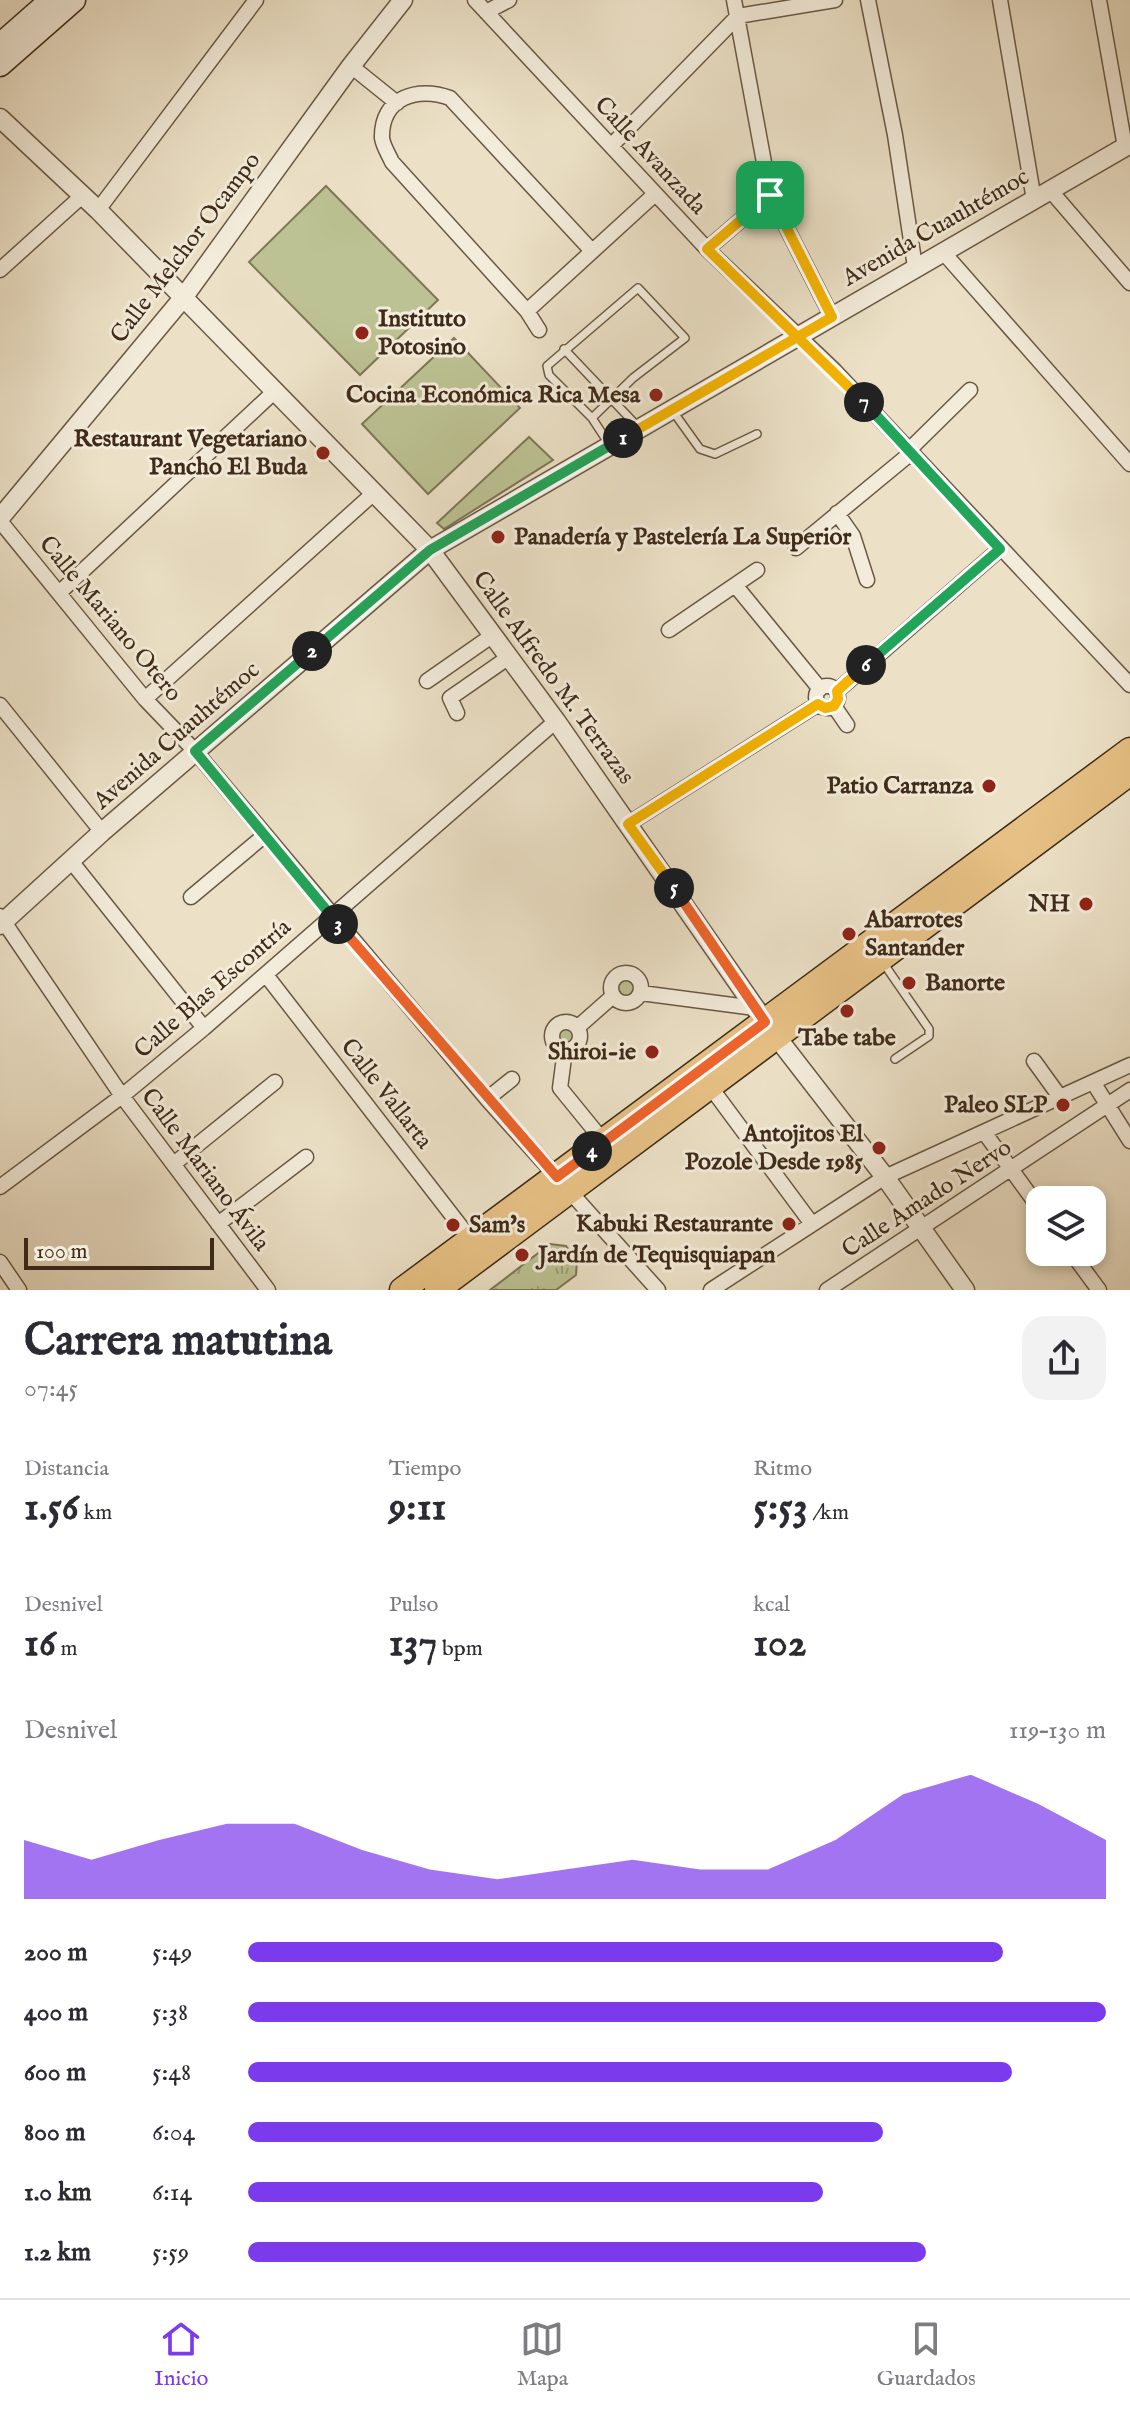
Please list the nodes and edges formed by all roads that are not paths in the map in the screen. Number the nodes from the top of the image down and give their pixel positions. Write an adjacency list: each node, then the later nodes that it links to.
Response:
1 (51, 0): 14 (main road)
2 (74, 0): 15 (main road)
3 (256, 0): 26 (street)
4 (403, 0): 16 (street, Calle Melchor Ocampo)
5 (475, 0): 12 (street, Calle Avanzada)
6 (509, 0): 12 (street)
7 (734, 0): 13 (street)
8 (835, 0): 13 (street)
9 (868, 0): 30 (street)
10 (1000, 0): 25 (street)
11 (1099, 0): 20 (street)
12 (486, 12): 19 (street, Calle Avanzada)
13 (738, 16): 19 (street); 23 (street)
14 (0, 45)
15 (0, 65)
16 (351, 66): 17 (street); 33 (street, Calle Melchor Ocampo)
17 (397, 103): 28 (street); 34 (street)
18 (0, 118): 24 (street, Calle Alfredo M. Terrazas)
19 (611, 146): 22 (street, Calle Avanzada)
20 (1128, 146): 21 (street, Avenida Cuauhtémoc)
21 (1050, 190): 25 (street, Avenida Cuauhtémoc); 32 (street)
22 (655, 194): 27 (street, Calle Avanzada); 28 (street)
23 (770, 195): 27 (street); 35 (street)
24 (82, 196): 26 (street, Calle Alfredo M. Terrazas); 31 (street)
25 (1034, 200): 29 (street, Avenida Cuauhtémoc)
26 (98, 210): 33 (street, Calle Alfredo M. Terrazas)
27 (707, 249): 37 (street, Calle Avanzada)
28 (592, 251): 34 (street)
29 (943, 252): 30 (street, Avenida Cuauhtémoc); 48 (street)
30 (915, 267): 35 (street, Avenida Cuauhtémoc)
31 (0, 270)
32 (1130, 283)
33 (183, 298): 39 (street, Calle Alfredo M. Terrazas); 51 (street, Calle Melchor Ocampo)
34 (527, 311): 36 (street)
35 (832, 317): 37 (street, Avenida Cuauhtémoc)
36 (539, 330)
37 (798, 336): 42 (street, Avenida Cuauhtémoc); 47 (street, Calle Avanzada)
38 (564, 349): 41 (lane); 41 (lane); 43 (lane)
39 (276, 390): 49 (street, Calle Alfredo M. Terrazas); 58 (street)
40 (970, 390): 47 (street)
41 (612, 397): 43 (lane); 44 (lane)
42 (672, 410): 44 (street, Avenida Cuauhtémoc); 45 (lane)
43 (592, 418): 46 (lane)
44 (639, 428): 46 (street, Avenida Cuauhtémoc)
45 (757, 434)
46 (611, 445): 54 (street, Avenida Cuauhtémoc)
47 (910, 452): 50 (street); 53 (street, Calle Avanzada)
48 (1130, 464)
49 (375, 492): 54 (street, Calle Alfredo M. Terrazas); 66 (street)
50 (837, 513): 52 (street); 56 (street)
51 (0, 520): 58 (street, Calle Mariano Otero)
52 (796, 548)
53 (1000, 549): 63 (street, Calle Avanzada); 65 (street)
54 (430, 550): 60 (street, Calle Alfredo M. Terrazas); 72 (street, Avenida Cuauhtémoc)
55 (757, 570): 57 (street)
56 (867, 580)
57 (735, 585): 59 (street); 64 (street)
58 (59, 593): 66 (street, Calle Mariano Otero)
59 (669, 630)
60 (493, 635): 61 (street, Calle Alfredo M. Terrazas); 62 (street)
61 (509, 657): 68 (street); 69 (street, Calle Alfredo M. Terrazas)
62 (427, 681)
63 (1130, 685)
64 (819, 696): 65 (street); 74 (street)
65 (835, 698): 70 (street)
66 (145, 699): 72 (street, Calle Mariano Otero)
67 (0, 705): 75 (street)
68 (457, 713)
69 (556, 721): 74 (street, Calle Alfredo M. Terrazas); 79 (street, Calle Blas Escontría)
70 (847, 725)
71 (1130, 750): 85 (main road)
72 (195, 751): 75 (street, Avenida Cuauhtémoc); 76 (street, Calle Mariano Otero)
73 (1130, 773): 81 (main road)
74 (628, 824): 85 (street, Calle Alfredo M. Terrazas)
75 (102, 832): 77 (street, Avenida Cuauhtémoc)
76 (265, 835): 78 (street); 79 (street, Calle Mariano Otero)
77 (71, 861): 80 (street, Avenida Cuauhtémoc); 87 (street)
78 (191, 897)
79 (330, 915): 82 (street, Calle Blas Escontría); 99 (street, Calle Mariano Otero)
80 (1, 921): 97 (street, Calle Mariano Ávila)
81 (880, 959): 85 (main road); 89 (lane)
82 (266, 975): 87 (street, Calle Blas Escontría); 114 (street, Calle Vallarta)
83 (641, 993): 84 (street); 84 (street); 85 (street)
84 (613, 996): 86 (street)
85 (765, 1022): 95 (main road); 103 (main road); 107 (street, Calle Alfredo M. Terrazas)
86 (578, 1027): 88 (street); 88 (street)
87 (204, 1028): 97 (street, Calle Blas Escontría)
88 (565, 1050): 103 (street)
89 (895, 1059)
90 (1034, 1061): 98 (street)
91 (1130, 1065): 94 (street)
92 (512, 1079): 99 (street)
93 (275, 1082): 105 (street)
94 (1093, 1082): 98 (street); 100 (street)
95 (709, 1085): 108 (main road); 112 (street)
96 (1130, 1090): 100 (street, Calle Amado Nervo)
97 (122, 1096): 105 (street, Calle Mariano Ávila); 109 (street, Calle Blas Escontría)
98 (1060, 1097): 101 (street)
99 (487, 1099): 108 (street, Calle Mariano Otero)
100 (1108, 1108): 102 (street); 106 (street, Calle Amado Nervo)
101 (984, 1132): 106 (street); 107 (street)
102 (1130, 1141)
103 (604, 1142): 108 (main road)
104 (306, 1157): 111 (street)
105 (175, 1163): 111 (street, Calle Mariano Ávila)
106 (1012, 1171): 110 (street); 113 (street, Calle Amado Nervo)
107 (885, 1177): 112 (street); 113 (street, Calle Alfredo M. Terrazas)
108 (564, 1183): 114 (main road); 120 (main road); 121 (street, Calle Mariano Otero)
109 (0, 1187)
110 (1026, 1190)
111 (218, 1224): 118 (street, Calle Mariano Ávila)
112 (812, 1224): 122 (street)
113 (922, 1229): 123 (street, Calle Amado Nervo); 124 (street, Calle Alfredo M. Terrazas)
114 (472, 1241): 119 (main road)
115 (0, 1262): 117 (street)
116 (1081, 1266): 125 (street)
117 (19, 1290)
118 (268, 1290)
119 (402, 1290)
120 (437, 1290)
121 (658, 1290)
122 (711, 1290)
123 (827, 1290)
124 (965, 1290)
125 (1099, 1290)

